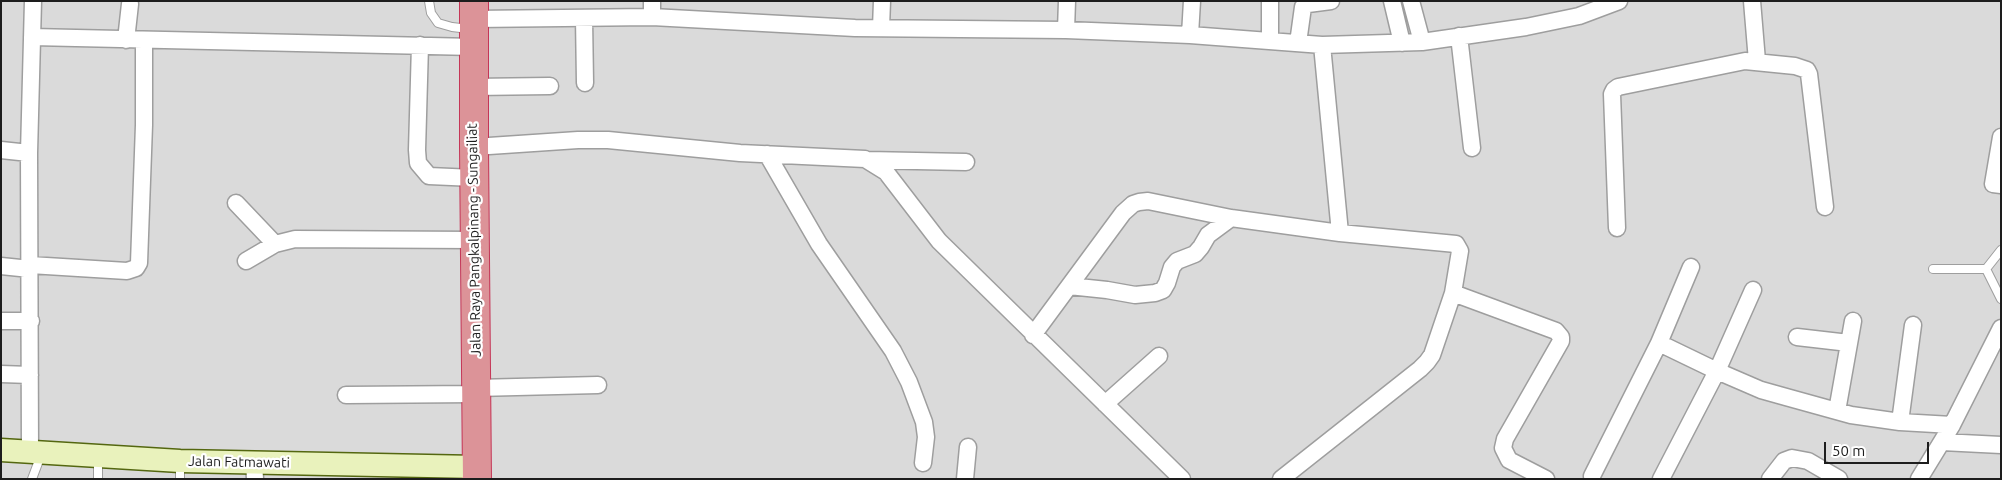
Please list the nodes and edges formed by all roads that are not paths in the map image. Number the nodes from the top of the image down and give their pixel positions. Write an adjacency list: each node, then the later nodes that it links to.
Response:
1 (33, 1): 20 (street)
2 (429, 1): 15 (lane)
3 (882, 1): 16 (street)
4 (1067, 1): 17 (street)
5 (1192, 1): 18 (street)
6 (1270, 1): 23 (street)
7 (1330, 1): 25 (street)
8 (1392, 1): 26 (street)
9 (1411, 1): 24 (street)
10 (1619, 1): 19 (street)
11 (1752, 1): 29 (street)
12 (130, 4): 21 (street)
13 (652, 9): 14 (street); 16 (street)
14 (584, 18): 15 (street); 30 (street)
15 (474, 24): 27 (street); 31 (highway, Jalan Raya Pangkalpinang - Sungailiat)
16 (881, 28): 17 (street)
17 (1066, 30): 18 (street)
18 (1190, 34): 23 (street)
19 (1459, 36): 24 (street); 35 (street)
20 (32, 37): 21 (street); 37 (street)
21 (126, 40): 22 (street)
22 (144, 40): 27 (street); 53 (street)
23 (1270, 42): 25 (street)
24 (1422, 42): 26 (street)
25 (1298, 43): 28 (street)
26 (1402, 43): 28 (street)
27 (420, 45): 41 (street)
28 (1322, 45): 47 (street)
29 (1757, 61): 44 (street); 46 (street)
30 (585, 83)
31 (473, 86): 32 (street); 34 (highway, Jalan Raya Pangkalpinang - Sungailiat)
32 (550, 86)
33 (2001, 137): 42 (street)
34 (474, 147): 38 (street); 41 (highway, Jalan Raya Pangkalpinang - Sungailiat)
35 (1472, 148)
36 (1, 150): 37 (street)
37 (30, 153): 53 (street)
38 (767, 154): 39 (street); 87 (street)
39 (864, 160): 40 (street); 66 (street)
40 (966, 162)
41 (474, 178): 48 (highway, Jalan Raya Pangkalpinang - Sungailiat)
42 (2001, 185)
43 (236, 203): 49 (street)
44 (1825, 207)
45 (1231, 218): 47 (street); 57 (street); 57 (street)
46 (1617, 228)
47 (1340, 233): 59 (street)
48 (474, 240): 49 (street); 75 (highway, Jalan Raya Pangkalpinang - Sungailiat)
49 (275, 244): 51 (street)
50 (2001, 250): 56 (lane)
51 (246, 261)
52 (1, 266): 53 (street)
53 (30, 267): 61 (street)
54 (1691, 267): 68 (street)
55 (1934, 269): 56 (lane)
56 (1986, 269): 60 (lane)
57 (1069, 286): 66 (street)
58 (1753, 290): 71 (street)
59 (1453, 293): 92 (street); 97 (street)
60 (2001, 299)
61 (31, 321): 63 (street); 73 (street)
62 (1853, 321): 69 (street)
63 (1, 322)
64 (1913, 325): 79 (street)
65 (2001, 328): 80 (street)
66 (1032, 335): 77 (street)
67 (1797, 337): 69 (street)
68 (1659, 344): 71 (street); 91 (street)
69 (1849, 344): 78 (street)
70 (1159, 356): 77 (street)
71 (1717, 371): 78 (street); 98 (street)
72 (1, 374): 73 (street)
73 (30, 375): 85 (street)
74 (598, 385): 75 (street)
75 (476, 391): 76 (street); 90 (highway, Jalan Raya Pangkalpinang - Sungailiat)
76 (346, 395)
77 (1105, 404): 96 (street)
78 (1837, 411): 79 (street)
79 (1900, 422): 80 (street)
80 (1952, 425): 81 (street)
81 (1942, 442): 82 (street); 101 (street)
82 (2001, 445)
83 (968, 447): 95 (street)
84 (1, 450): 85 (street, Jalan Fatmawati)
85 (36, 452): 86 (street, Jalan Fatmawati); 93 (lane)
86 (98, 456): 88 (street, Jalan Fatmawati); 94 (lane)
87 (923, 463)
88 (180, 470): 89 (street, Jalan Fatmawati)
89 (254, 470): 90 (street, Jalan Fatmawati)
90 (476, 473)
91 (1592, 476)
92 (1284, 478)
93 (32, 479)
94 (98, 479)
95 (965, 479)
96 (1182, 479)
97 (1546, 479)
98 (1661, 479)
99 (1770, 479): 100 (street)
100 (1839, 479)
101 (1919, 479)

